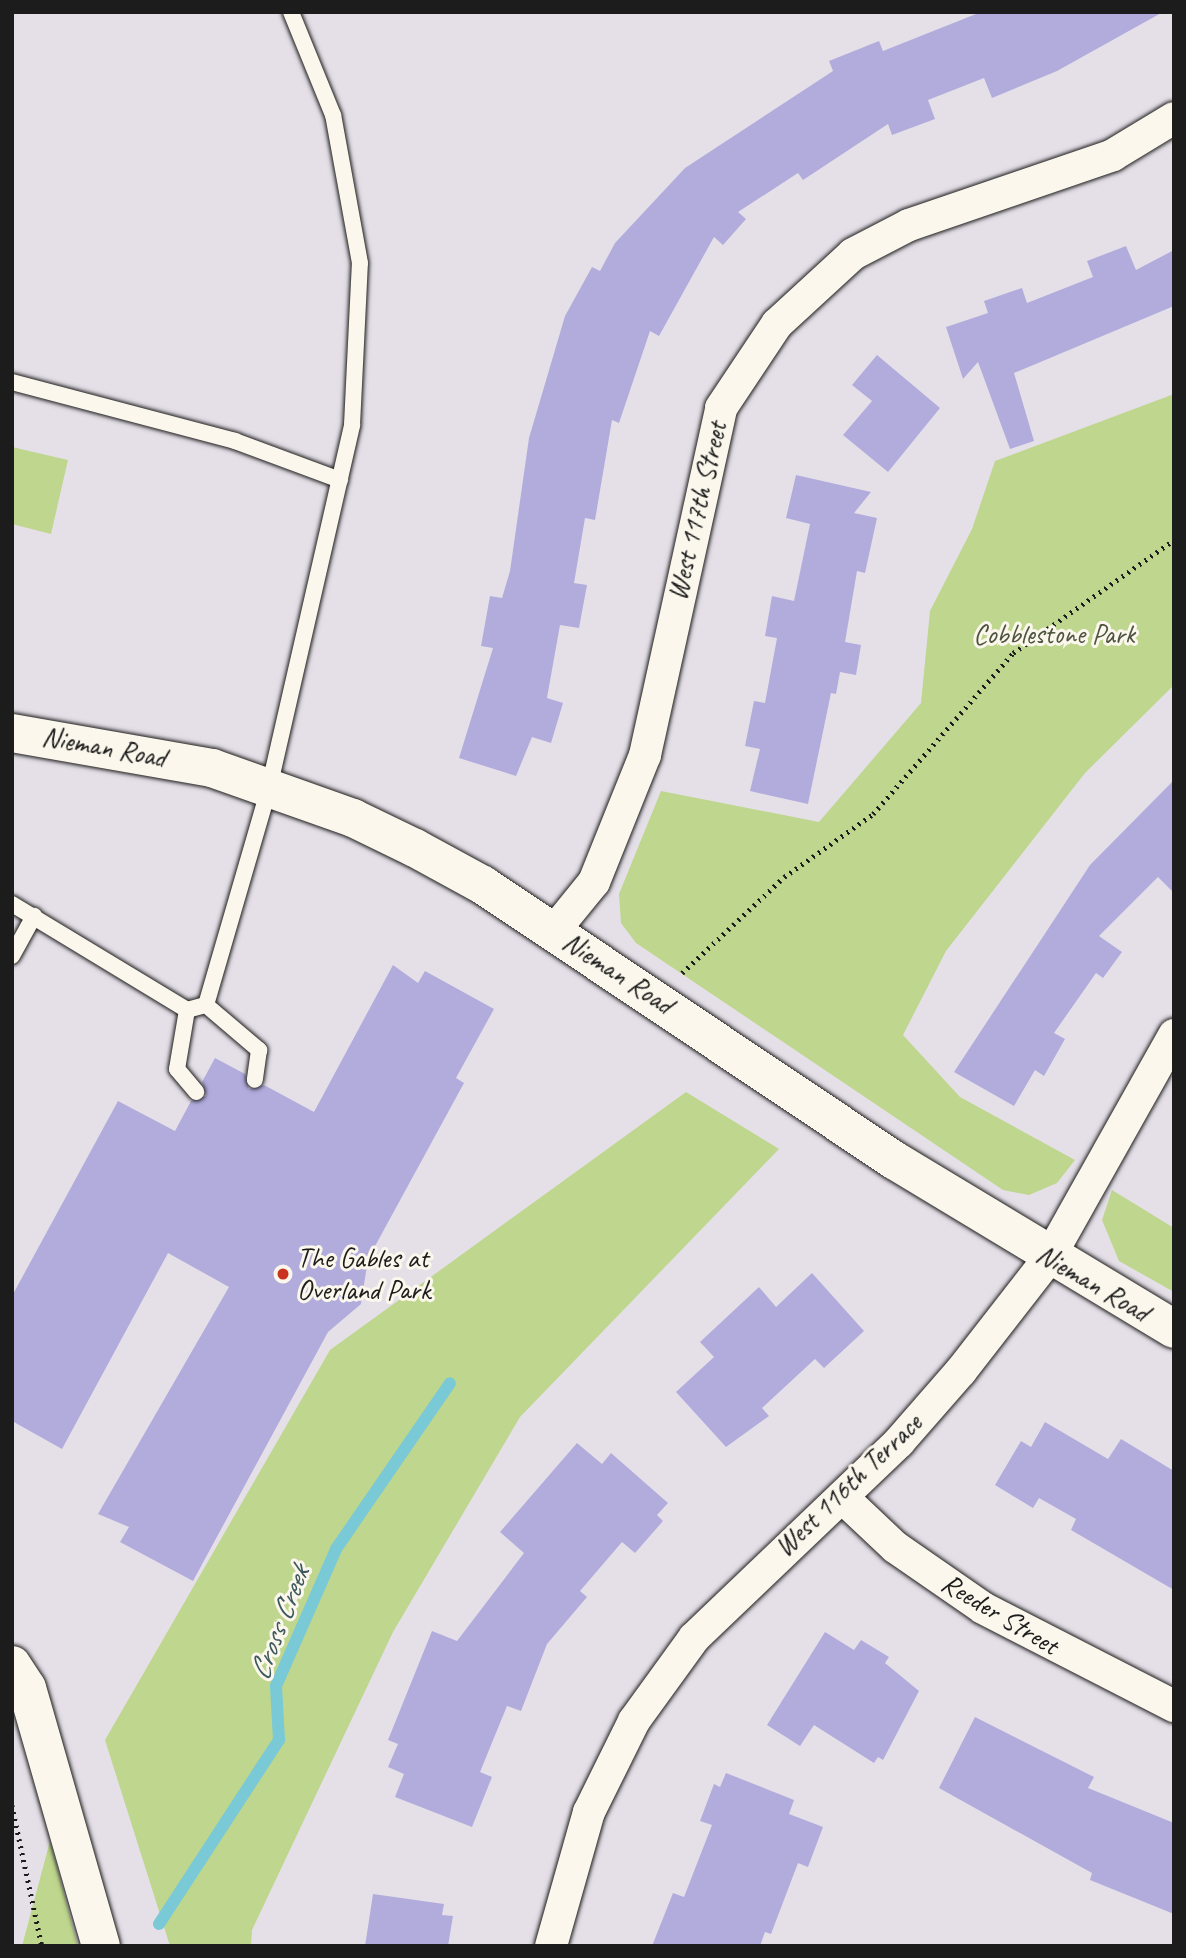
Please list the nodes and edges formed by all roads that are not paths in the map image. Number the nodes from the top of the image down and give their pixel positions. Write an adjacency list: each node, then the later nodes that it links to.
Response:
1 (291, 12): 4 (lane)
2 (1174, 118): 9 (street, West 117th Street)
3 (12, 382): 4 (lane)
4 (340, 480): 6 (lane)
5 (12, 733): 6 (street, Nieman Road)
6 (269, 788): 9 (street, Nieman Road); 11 (lane)
7 (12, 904): 8 (lane)
8 (34, 916): 10 (lane); 12 (lane)
9 (554, 931): 16 (street, Nieman Road)
10 (12, 956)
11 (206, 1005): 12 (lane); 14 (lane)
12 (187, 1010): 15 (lane)
13 (1174, 1035): 16 (street, West 116th Terrace)
14 (255, 1080)
15 (196, 1092)
16 (1049, 1258): 17 (street, Nieman Road); 18 (street, West 116th Terrace)
17 (1174, 1329)
18 (842, 1497): 20 (street, Reeder Street); 22 (street, West 116th Terrace)
19 (12, 1665): 21 (street)
20 (1174, 1706)
21 (101, 1946)
22 (551, 1946)

